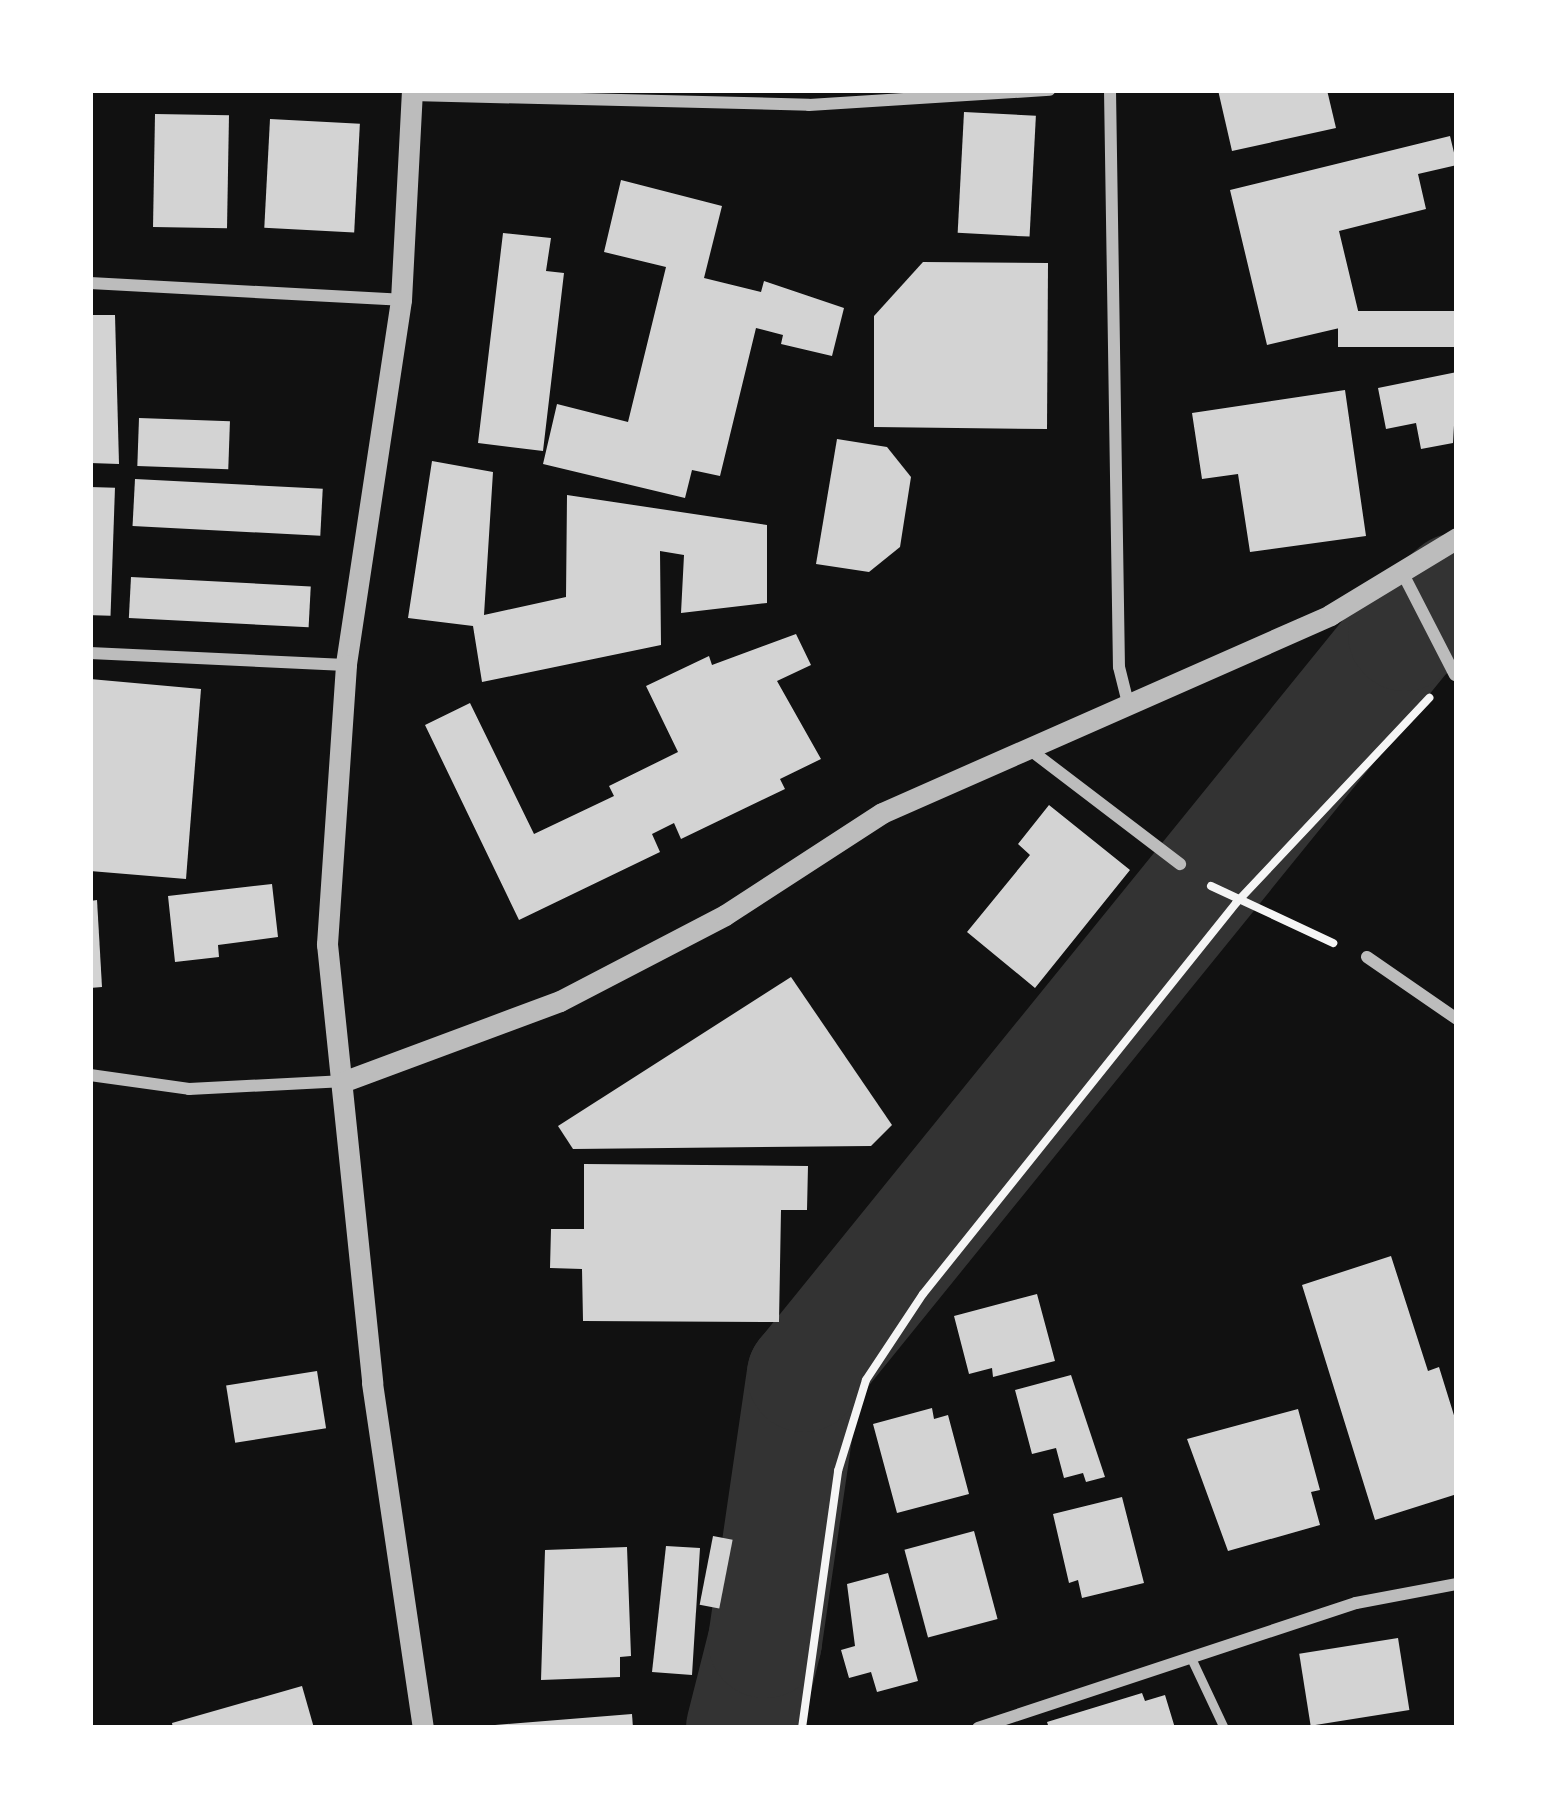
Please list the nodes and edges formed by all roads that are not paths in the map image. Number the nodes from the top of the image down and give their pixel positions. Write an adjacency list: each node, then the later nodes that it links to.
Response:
1 (1050, 90): 4 (street)
2 (1110, 90): 12 (street)
3 (412, 93): 4 (street); 6 (street)
4 (809, 97)
5 (90, 284): 6 (street)
6 (401, 300): 10 (street)
7 (1457, 538): 8 (street)
8 (1401, 571): 11 (street); 12 (street)
9 (90, 653): 10 (street)
10 (346, 664): 18 (street)
11 (1455, 675)
12 (1127, 699): 13 (street)
13 (1026, 746): 14 (street); 18 (street)
14 (1180, 864)
15 (1367, 956): 16 (street)
16 (1457, 1019)
17 (90, 1075): 18 (street)
18 (345, 1081): 21 (street)
19 (1457, 1584): 20 (street)
20 (1191, 1658): 22 (street); 23 (lane)
21 (423, 1728)
22 (978, 1728)
23 (1224, 1728)

